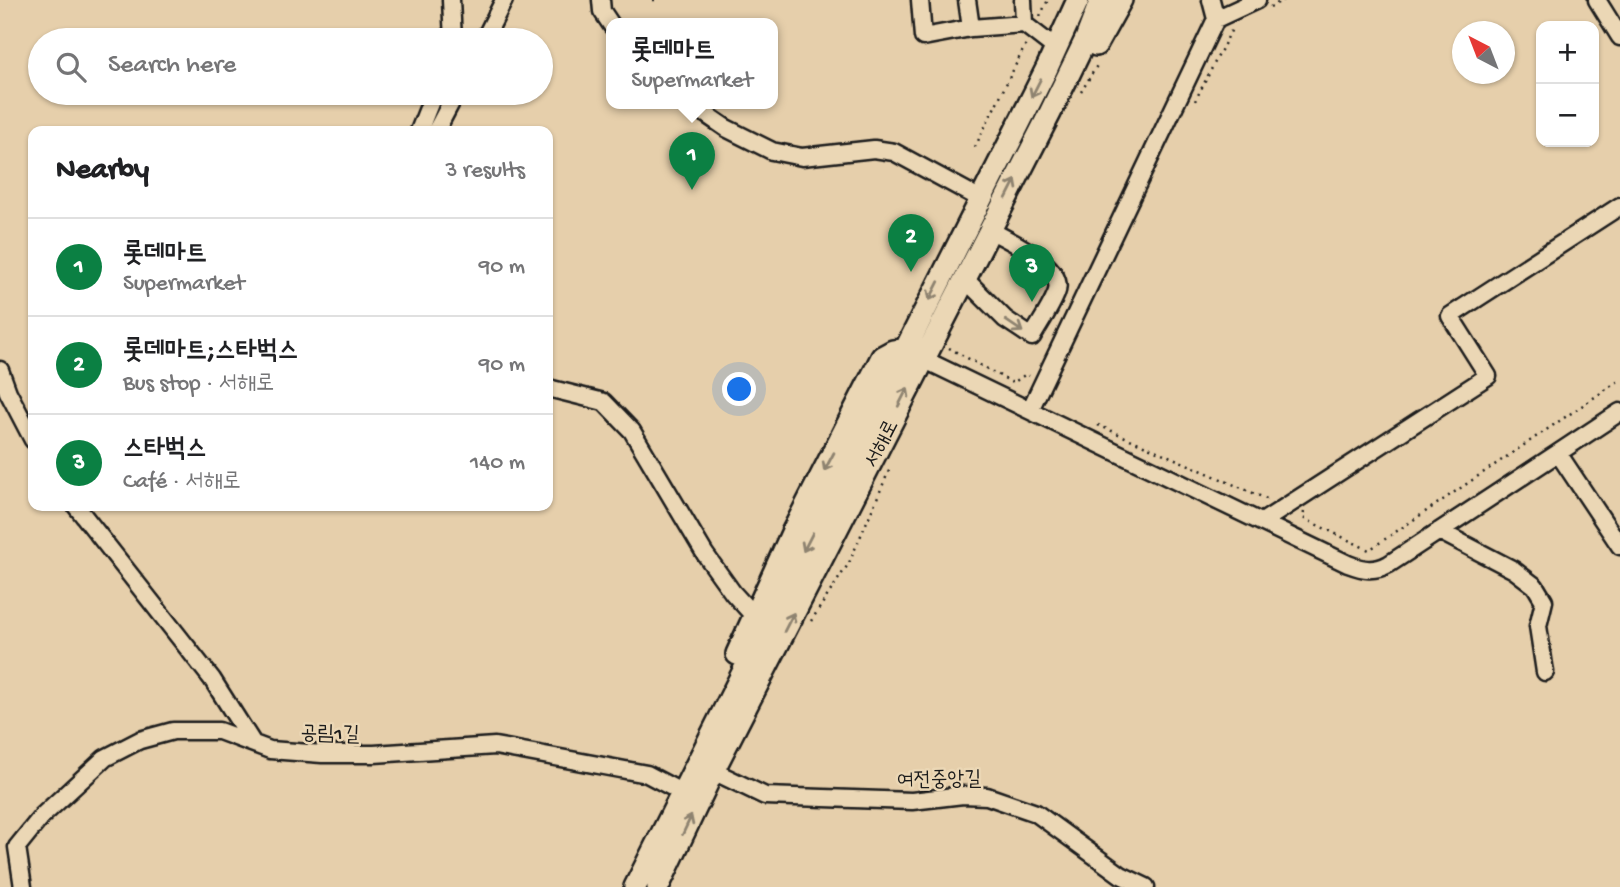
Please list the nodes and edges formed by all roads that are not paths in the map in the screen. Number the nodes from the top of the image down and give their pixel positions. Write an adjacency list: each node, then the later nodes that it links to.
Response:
1 (451, 0): 18 (street)
2 (505, 0): 19 (street)
3 (601, 0): 14 (street)
4 (920, 0): 20 (street)
5 (967, 0): 20 (street)
6 (1023, 0): 17 (street)
7 (1063, 0): 16 (main road)
8 (1078, 0): 16 (main road, 서해로)
9 (1101, 0): 22 (main road, 서해로)
10 (1121, 0): 27 (main road)
11 (1211, 0): 15 (street)
12 (1257, 0): 15 (street)
13 (1597, 0): 21 (street)
14 (606, 18)
15 (1216, 19): 37 (street)
16 (1065, 26): 22 (main road); 23 (main road, 서해로)
17 (1028, 27): 20 (street); 23 (street)
18 (452, 28)
19 (490, 28)
20 (971, 28)
21 (1620, 37)
22 (1086, 39): 27 (main road, 서해로)
23 (1055, 48): 30 (main road, 서해로, one-way to 30)
24 (429, 105): 28 (street)
25 (450, 105): 29 (street)
26 (698, 109): 30 (street)
27 (1051, 113): 32 (main road, 서해로, one-way to 27)
28 (421, 126)
29 (439, 126)
30 (981, 199): 34 (main road, 서해로, one-way to 34)
31 (1620, 205): 42 (street)
32 (990, 230): 33 (main road, 서해로); 33 (street, one-way to 32)
33 (965, 279): 34 (main road, 서해로)
34 (914, 354): 37 (street); 45 (main road, one-way to 45); 48 (main road, 서해로, one-way to 34); 49 (main road, 서해로, one-way to 49)
35 (0, 370): 39 (street)
36 (553, 389): 45 (street)
37 (1030, 410): 42 (street)
38 (1620, 412): 40 (street)
39 (28, 430)
40 (1558, 453): 43 (street); 44 (street)
41 (80, 511): 47 (street)
42 (1262, 522): 43 (street)
43 (1439, 531): 46 (street)
44 (1620, 546)
45 (753, 615): 49 (main road)
46 (1545, 672)
47 (252, 742): 49 (street, 공림1길); 51 (street, 공림1길)
48 (713, 771): 52 (main road, 서해로, one-way to 48); 57 (street, 여전중앙길)
49 (681, 792): 54 (main road, 서해로)
50 (0, 847): 51 (street)
51 (17, 847): 53 (street)
52 (670, 862): 55 (main road, 서해로); 56 (main road)
53 (23, 887)
54 (635, 887)
55 (658, 887)
56 (666, 887)
57 (1146, 887)

